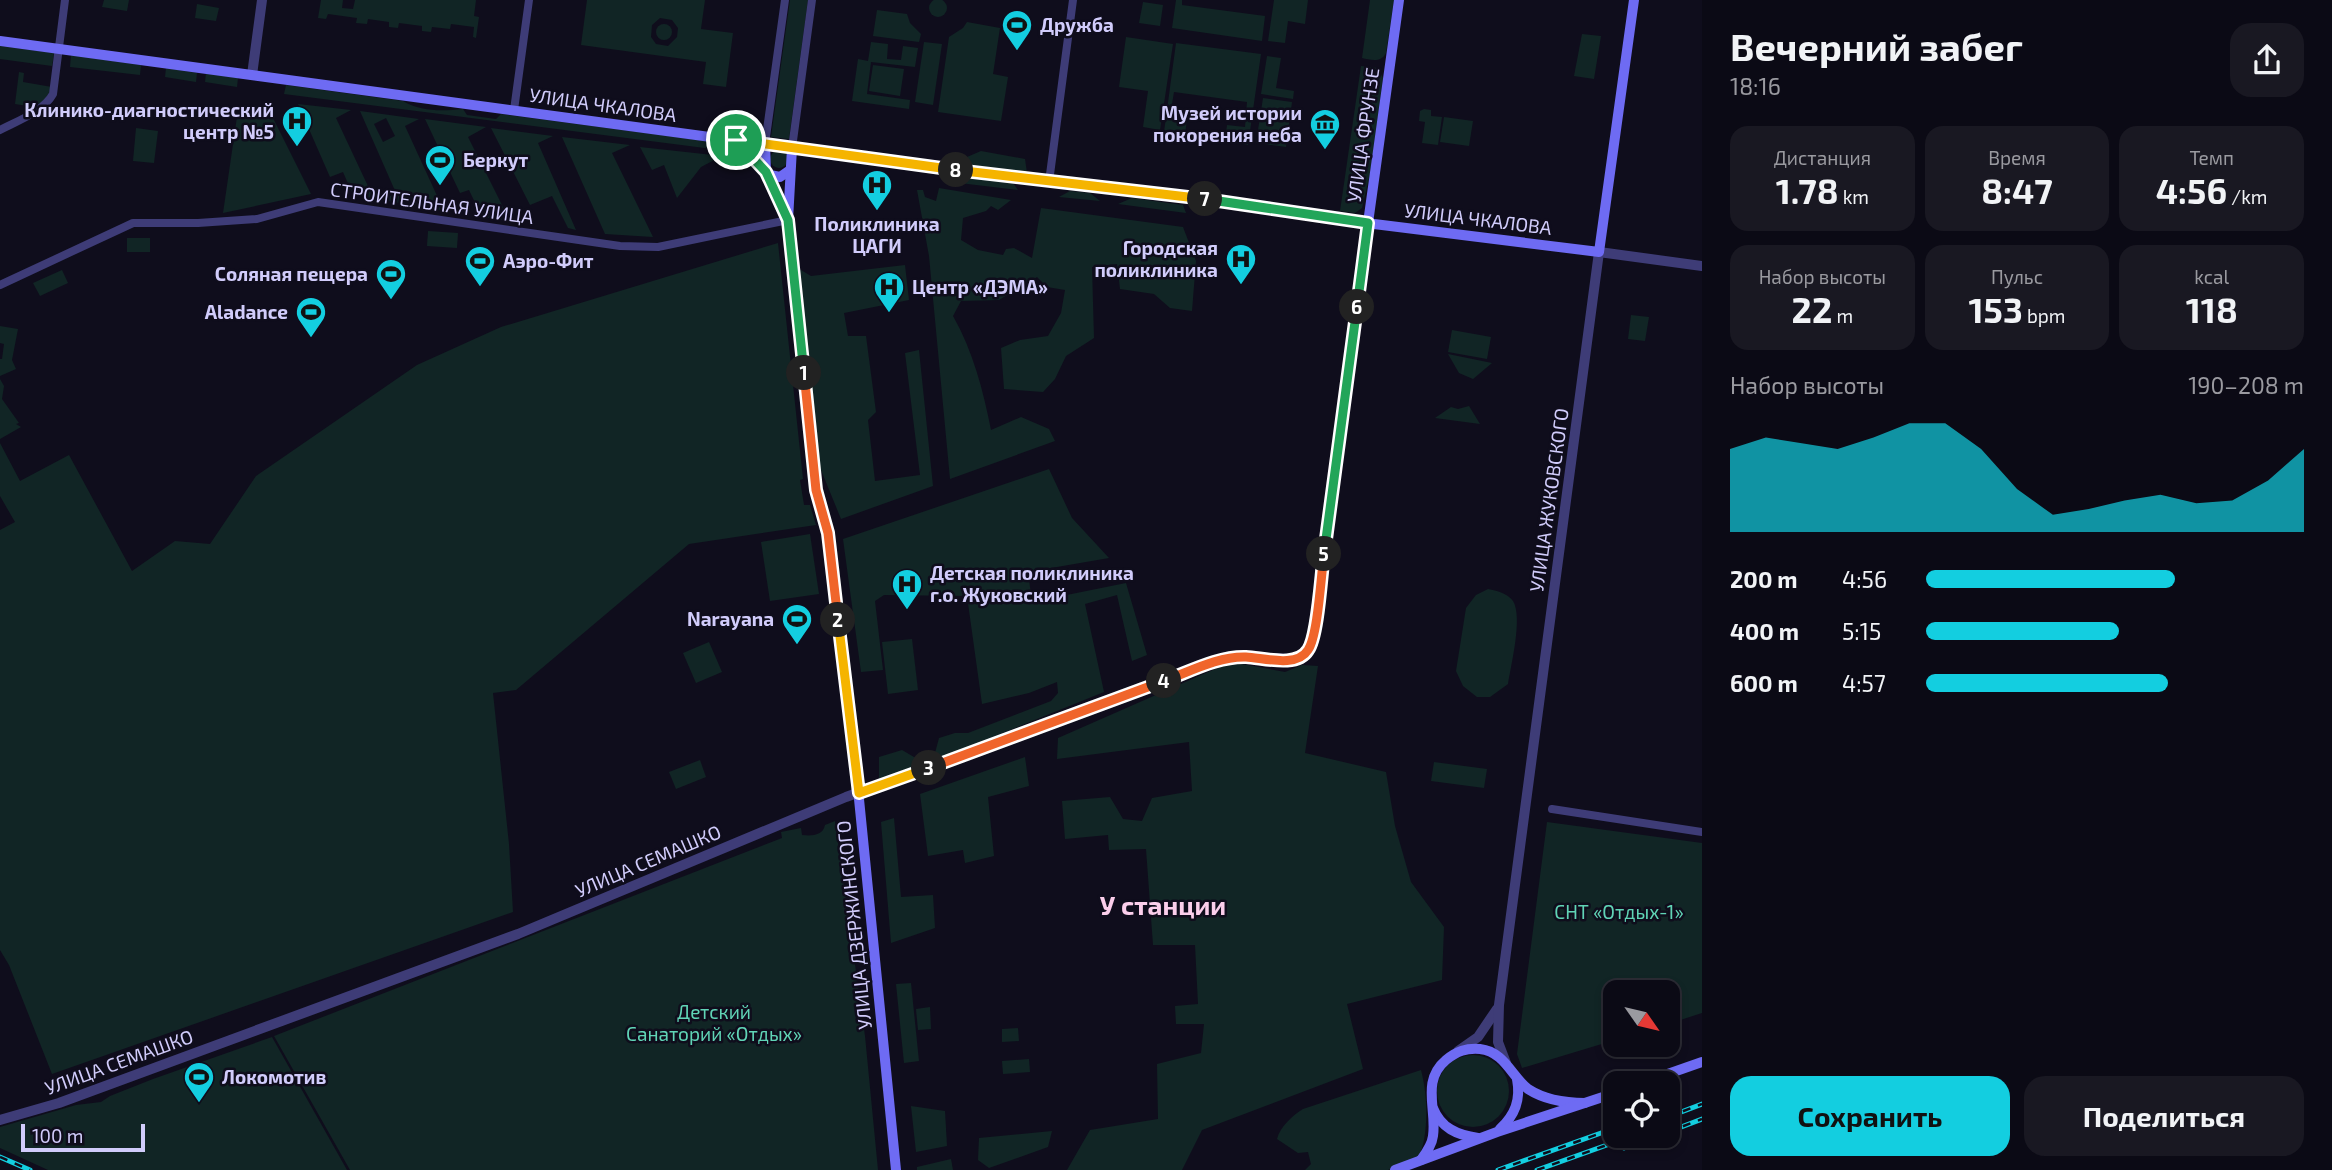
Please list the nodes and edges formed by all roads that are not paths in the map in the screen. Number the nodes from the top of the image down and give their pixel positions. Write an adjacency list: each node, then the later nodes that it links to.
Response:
1 (65, 0): 10 (street)
2 (262, 0): 11 (street)
3 (529, 0): 12 (street)
4 (785, 0): 15 (street)
5 (812, 0): 16 (street)
6 (1073, 0): 19 (street)
7 (1399, 0): 21 (main road, УЛИЦА ФРУНЗЕ)
8 (1634, 0): 22 (main road, УЛИЦА ЖУКОВСКОГО)
9 (0, 41): 10 (main road, УЛИЦА ЧКАЛОВА)
10 (60, 48): 11 (main road, УЛИЦА ЧКАЛОВА); 13 (street)
11 (252, 75): 12 (main road, УЛИЦА ЧКАЛОВА)
12 (514, 110): 14 (main road, УЛИЦА ЧКАЛОВА)
13 (0, 130)
14 (736, 140): 15 (main road, УЛИЦА ЧКАЛОВА); 18 (main road, УЛИЦА ДЗЕРЖИНСКОГО)
15 (765, 144): 16 (main road, УЛИЦА ЧКАЛОВА); 18 (main road, УЛИЦА ДЗЕРЖИНСКОГО)
16 (792, 148): 17 (main road, УЛИЦА ДЗЕРЖИНСКОГО); 19 (main road, УЛИЦА ЧКАЛОВА)
17 (790, 170): 18 (main road); 20 (main road, УЛИЦА ДЗЕРЖИНСКОГО)
18 (766, 172): 20 (main road, УЛИЦА ДЗЕРЖИНСКОГО)
19 (1049, 182): 21 (main road, УЛИЦА ЧКАЛОВА)
20 (788, 220): 24 (street, СТРОИТЕЛЬНАЯ УЛИЦА); 26 (main road, УЛИЦА ДЗЕРЖИНСКОГО)
21 (1368, 223): 22 (main road, УЛИЦА ЧКАЛОВА); 25 (street, УЛИЦА ФРУНЗЕ)
22 (1599, 252): 23 (street, УЛИЦА ЧКАЛОВА); 29 (street, УЛИЦА ЖУКОВСКОГО)
23 (1702, 266)
24 (0, 285)
25 (1309, 649): 26 (street, УЛИЦА СЕМАШКО)
26 (859, 793): 38 (street, УЛИЦА СЕМАШКО); 42 (main road, УЛИЦА ДЗЕРЖИНСКОГО)
27 (1552, 809): 28 (street)
28 (1702, 832)
29 (1499, 1005): 30 (street); 32 (street, УЛИЦА ЖУКОВСКОГО)
30 (1455, 1053): 32 (main road); 36 (main road)
31 (1702, 1062): 33 (main road)
32 (1507, 1063): 34 (main road)
33 (1676, 1071)
34 (1517, 1079): 37 (main road); 39 (main road)
35 (1603, 1097): 37 (main road)
36 (1431, 1102): 40 (main road); 41 (main road)
37 (1585, 1103): 39 (main road)
38 (0, 1120)
39 (1497, 1132): 40 (main road)
40 (1480, 1139): 41 (main road)
41 (1421, 1160): 43 (main road)
42 (896, 1170)
43 (1395, 1170)

